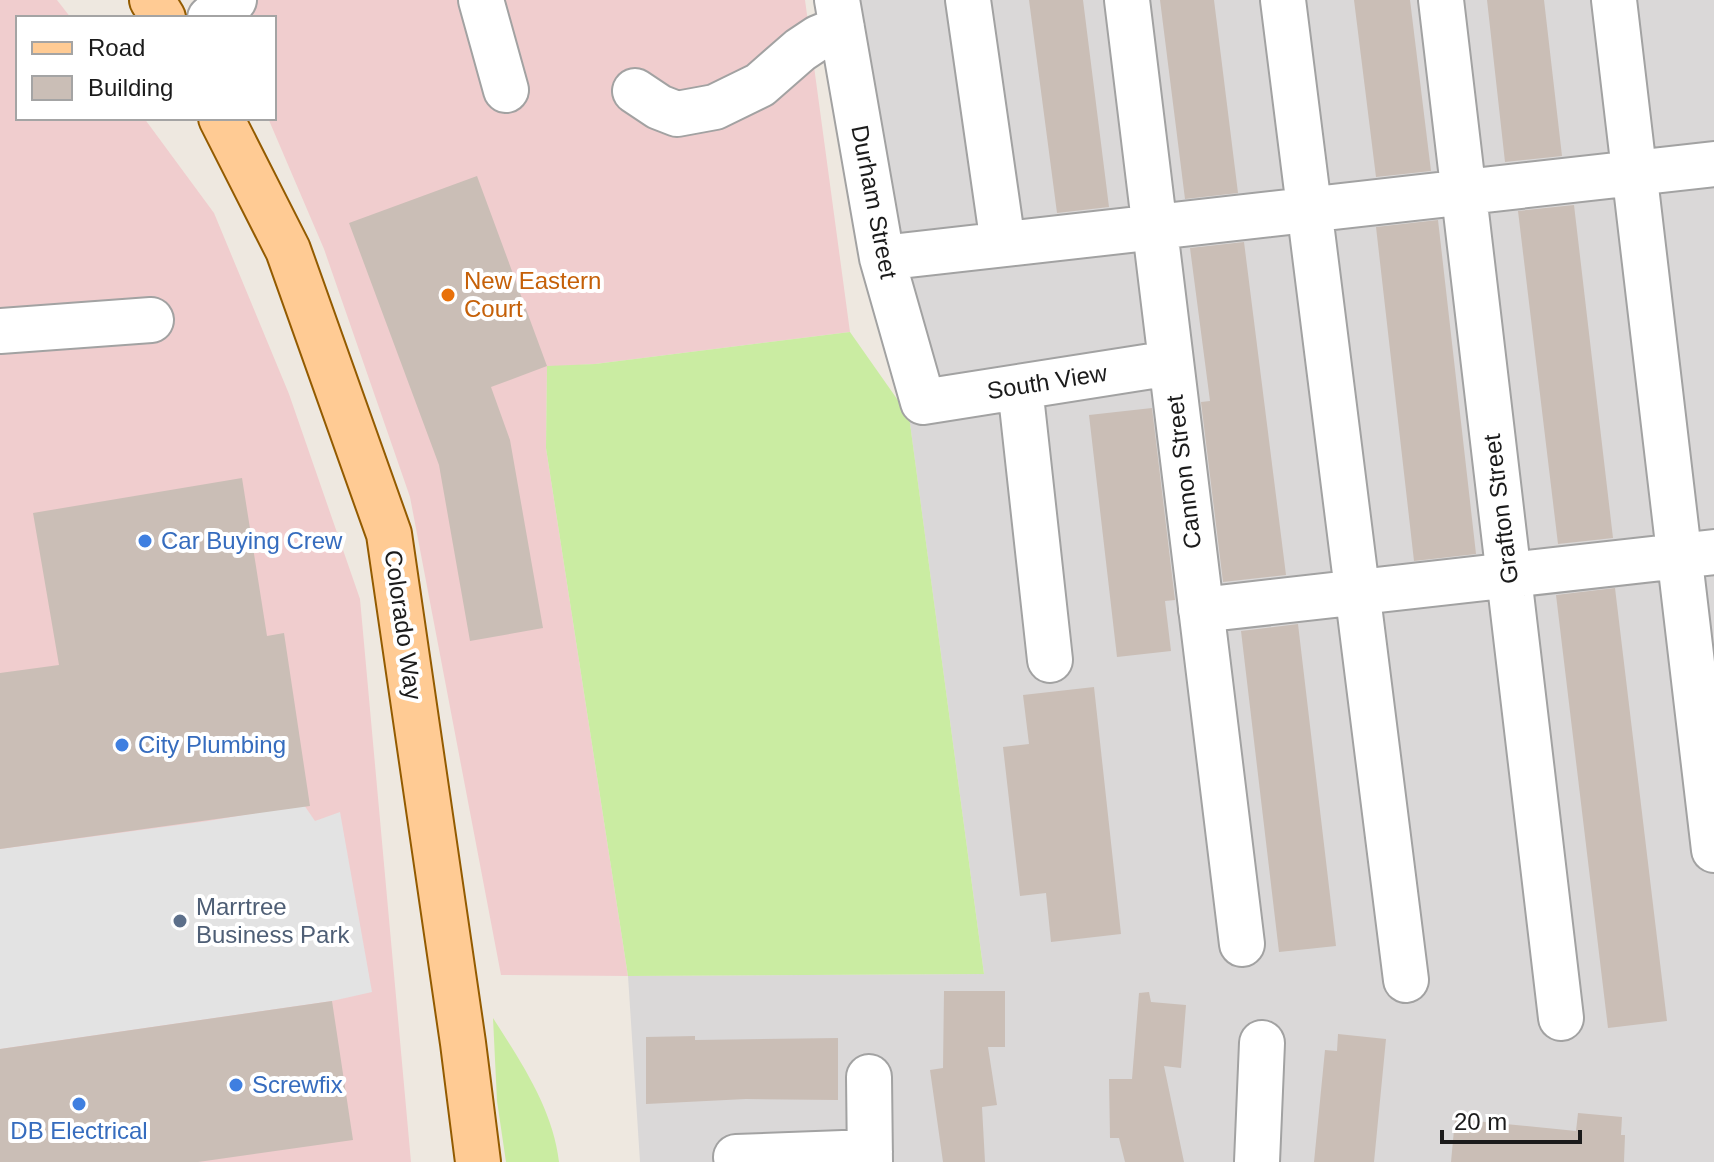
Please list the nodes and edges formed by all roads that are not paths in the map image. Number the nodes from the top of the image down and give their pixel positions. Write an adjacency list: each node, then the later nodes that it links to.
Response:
1 (234, 0): 9 (street)
2 (481, 0): 10 (street)
3 (968, 0): 18 (street)
4 (1127, 0): 17 (street, Cannon Street)
5 (1283, 0): 16 (street)
6 (1441, 0): 15 (street, Grafton Street)
7 (1614, 0): 14 (street)
8 (840, 14): 11 (street); 19 (street, Durham Street)
9 (213, 16)
10 (506, 90)
11 (635, 91)
12 (222, 120): 38 (main road, Colorado Way)
13 (1714, 164): 14 (street)
14 (1634, 173): 15 (street); 25 (street)
15 (1463, 192): 16 (street); 26 (street, Grafton Street)
16 (1309, 210): 17 (street); 27 (street)
17 (1155, 227): 18 (street); 22 (street, Cannon Street)
18 (1003, 244): 19 (street)
19 (882, 258): 24 (street, Durham Street)
20 (151, 320): 21 (street)
21 (0, 331)
22 (1171, 363): 23 (street, South View); 28 (street, Cannon Street)
23 (1020, 387): 24 (street, South View); 29 (street)
24 (923, 402)
25 (1697, 554): 26 (street); 30 (street)
26 (1509, 575): 27 (street); 33 (street, Grafton Street)
27 (1358, 592): 28 (street); 32 (street)
28 (1201, 610): 31 (street, Cannon Street)
29 (1050, 660)
30 (1714, 850)
31 (1242, 944)
32 (1406, 980)
33 (1561, 1018)
34 (1262, 1043): 39 (street)
35 (869, 1077): 37 (street)
36 (736, 1157): 37 (street)
37 (870, 1157)
38 (478, 1162)
39 (1257, 1162)

